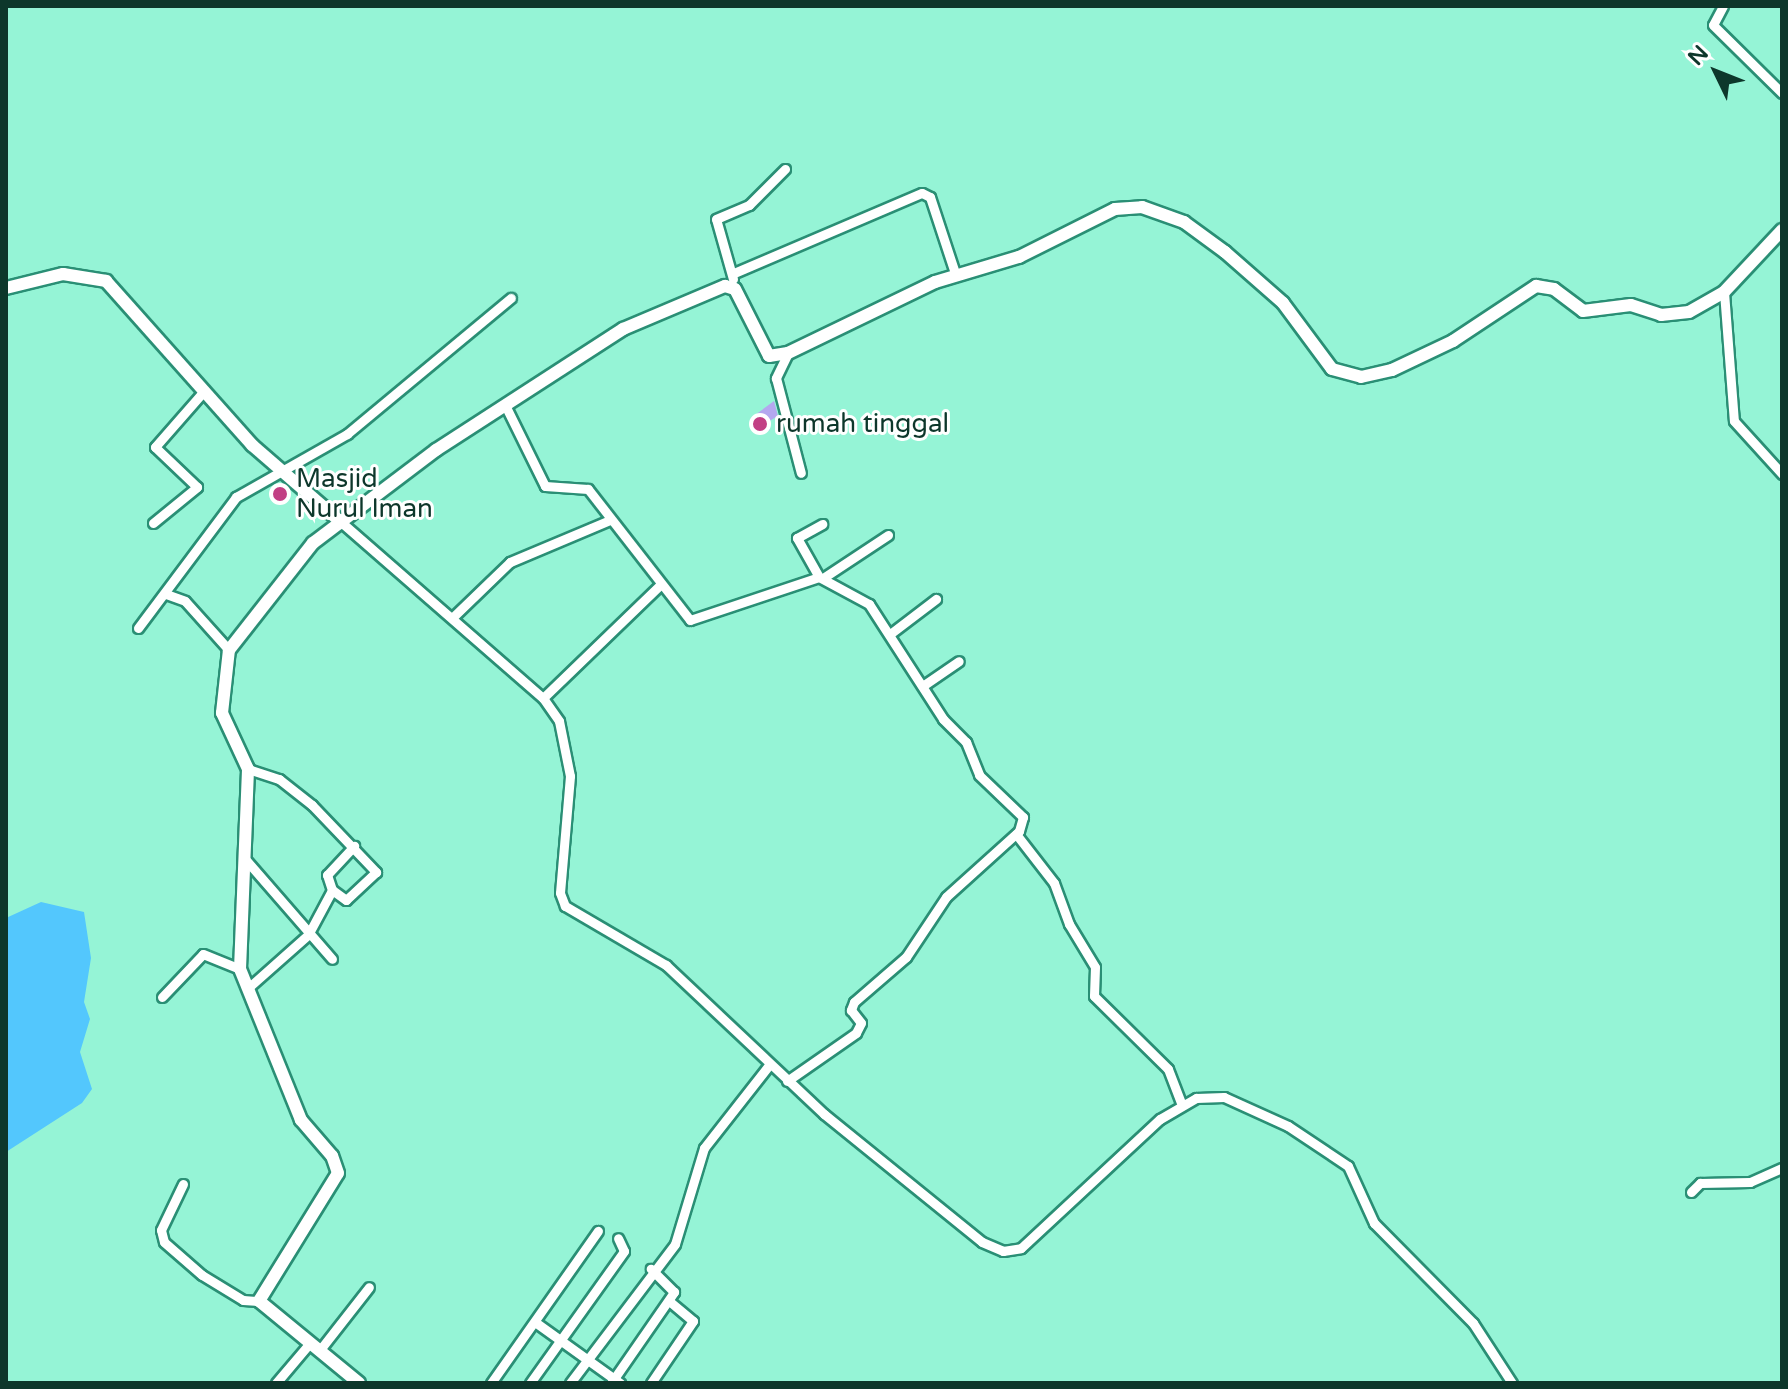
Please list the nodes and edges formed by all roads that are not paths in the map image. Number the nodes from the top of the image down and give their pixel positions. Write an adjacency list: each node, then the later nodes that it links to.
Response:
1 (1723, 6): 2 (street)
2 (1782, 93)
3 (785, 169): 6 (street)
4 (1782, 230): 8 (street)
5 (955, 273): 6 (street); 8 (street); 10 (street)
6 (733, 280): 11 (street); 14 (street)
7 (6, 288): 13 (street)
8 (1724, 292): 17 (street)
9 (511, 298): 15 (street)
10 (788, 353): 11 (street); 12 (street)
11 (769, 356): 12 (street)
12 (776, 378): 16 (street)
13 (204, 391): 15 (street); 20 (street)
14 (506, 407): 18 (street); 19 (street)
15 (279, 470): 19 (street); 25 (street)
16 (801, 473)
17 (1782, 474)
18 (610, 520): 24 (street); 27 (street)
19 (341, 522): 27 (street); 30 (street)
20 (153, 523)
21 (822, 524): 23 (street)
22 (888, 535): 23 (street)
23 (821, 578): 24 (street); 29 (street)
24 (660, 585): 33 (street)
25 (166, 594): 28 (street); 30 (street)
26 (936, 599): 29 (street)
27 (453, 617): 33 (street)
28 (138, 628)
29 (890, 634): 32 (street)
30 (229, 650): 34 (street)
31 (959, 661): 32 (street)
32 (924, 685): 35 (street)
33 (543, 698): 44 (street)
34 (248, 769): 36 (street); 37 (street)
35 (1016, 834): 45 (street); 46 (street)
36 (354, 846): 38 (street); 38 (street)
37 (246, 860): 39 (street); 41 (street)
38 (332, 890): 39 (street)
39 (308, 935): 40 (street); 42 (street)
40 (332, 959)
41 (240, 969): 42 (street); 43 (street)
42 (248, 988): 54 (street)
43 (162, 997)
44 (769, 1065): 45 (street); 52 (street)
45 (787, 1081): 46 (street)
46 (1182, 1105): 67 (street)
47 (1782, 1168): 49 (street)
48 (183, 1184): 54 (street)
49 (1691, 1192)
50 (598, 1231): 56 (street)
51 (618, 1238): 57 (street)
52 (651, 1269): 55 (street); 59 (street)
53 (369, 1287): 58 (street)
54 (259, 1301): 58 (street)
55 (669, 1301): 60 (street); 66 (street)
56 (535, 1322): 57 (street); 63 (street)
57 (560, 1341): 59 (street); 64 (street)
58 (314, 1348): 61 (street); 62 (street)
59 (588, 1359): 60 (street); 65 (street)
60 (615, 1381)
61 (276, 1383)
62 (359, 1383)
63 (491, 1383)
64 (530, 1383)
65 (570, 1383)
66 (651, 1383)
67 (1512, 1383)

